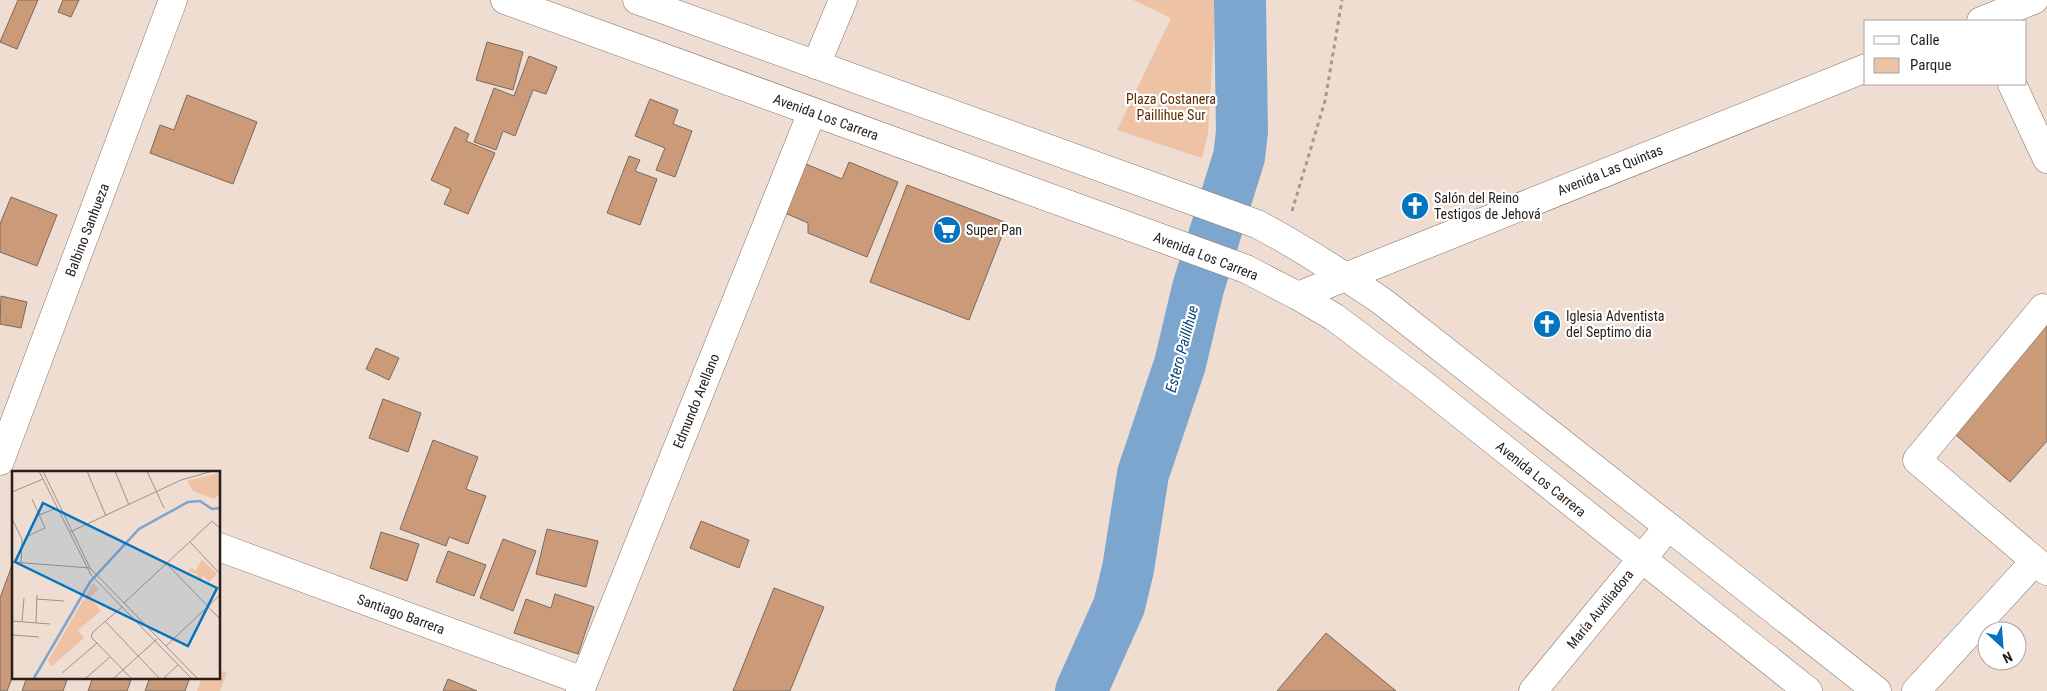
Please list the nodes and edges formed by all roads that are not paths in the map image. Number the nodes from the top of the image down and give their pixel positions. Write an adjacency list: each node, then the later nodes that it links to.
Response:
1 (173, 0): 15 (main road, Balbino Sanhueza)
2 (505, 0): 10 (main road, Avenida Los Carrera)
3 (637, 0): 7 (main road)
4 (843, 0): 7 (main road)
5 (2034, 0): 6 (main road)
6 (1984, 20)
7 (816, 65): 12 (main road)
8 (1864, 69): 12 (main road, Avenida Las Quintas)
9 (2012, 85): 11 (main road)
10 (812, 112): 13 (main road, Avenida Los Carrera); 22 (main road, Edmundo Arellano)
11 (2047, 159)
12 (1346, 276): 13 (main road, Avenida Las Quintas); 18 (main road)
13 (1298, 296): 20 (main road, Avenida Los Carrera)
14 (2043, 308): 21 (main road)
15 (0, 461)
16 (0, 466): 17 (main road)
17 (14, 471)
18 (1668, 526): 20 (main road, María Auxiliadora); 25 (main road)
19 (220, 547): 22 (main road, Santiago Barrera)
20 (1641, 559): 23 (main road, María Auxiliadora); 24 (main road, Avenida Los Carrera)
21 (2041, 566): 26 (main road)
22 (582, 686)
23 (1533, 691)
24 (1808, 691)
25 (1877, 691)
26 (1916, 691)

